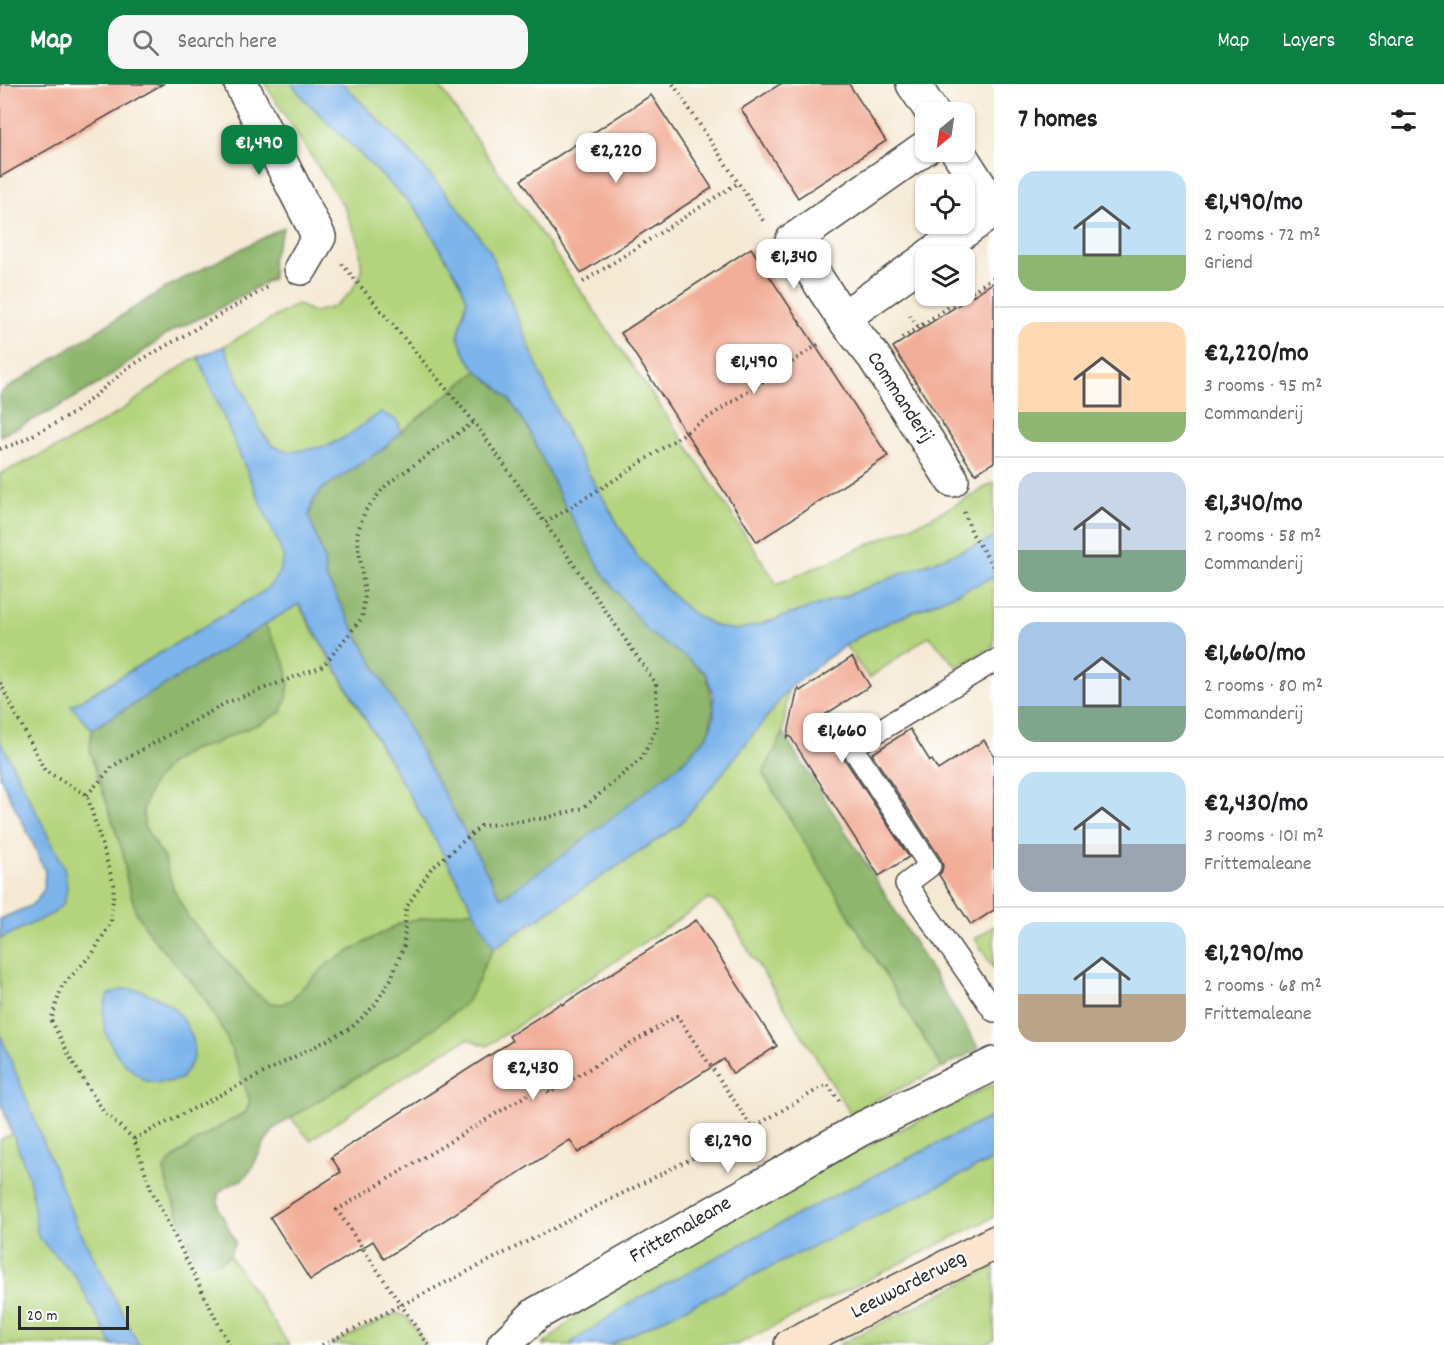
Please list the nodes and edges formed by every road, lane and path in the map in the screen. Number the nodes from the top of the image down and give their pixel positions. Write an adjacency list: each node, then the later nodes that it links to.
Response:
1 (241, 84): 9 (street)
2 (673, 84): 7 (path)
3 (913, 84): 4 (street)
4 (925, 102)
5 (915, 155): 10 (street)
6 (964, 162): 8 (street)
7 (738, 183): 10 (path); 15 (path)
8 (994, 209): 11 (street)
9 (319, 237): 13 (street); 20 (path)
10 (792, 241): 18 (street, Commanderij)
11 (943, 246)
12 (915, 267): 18 (street)
13 (301, 268): 21 (path)
14 (994, 277): 16 (path)
15 (583, 282)
16 (975, 288)
17 (948, 306): 19 (path)
18 (843, 318): 19 (street, Commanderij); 23 (path)
19 (874, 357): 22 (street, Commanderij)
20 (474, 422): 23 (path); 28 (path)
21 (0, 449)
22 (952, 480)
23 (545, 524): 33 (path)
24 (972, 533): 25 (path)
25 (994, 568)
26 (994, 661): 29 (lane)
27 (0, 683): 28 (path)
28 (87, 795): 33 (path)
29 (994, 1011)
30 (994, 1064): 32 (street, Frittemaleane)
31 (752, 1128): 32 (path); 34 (path); 36 (path); 36 (path)
32 (859, 1130): 34 (street, Frittemaleane)
33 (134, 1139): 37 (path)
34 (783, 1172): 40 (street, Frittemaleane)
35 (994, 1243): 41 (main road, Leeuwarderweg)
36 (401, 1305): 38 (path); 39 (path)
37 (229, 1345)
38 (322, 1345)
39 (428, 1345)
40 (504, 1345)
41 (791, 1345)

